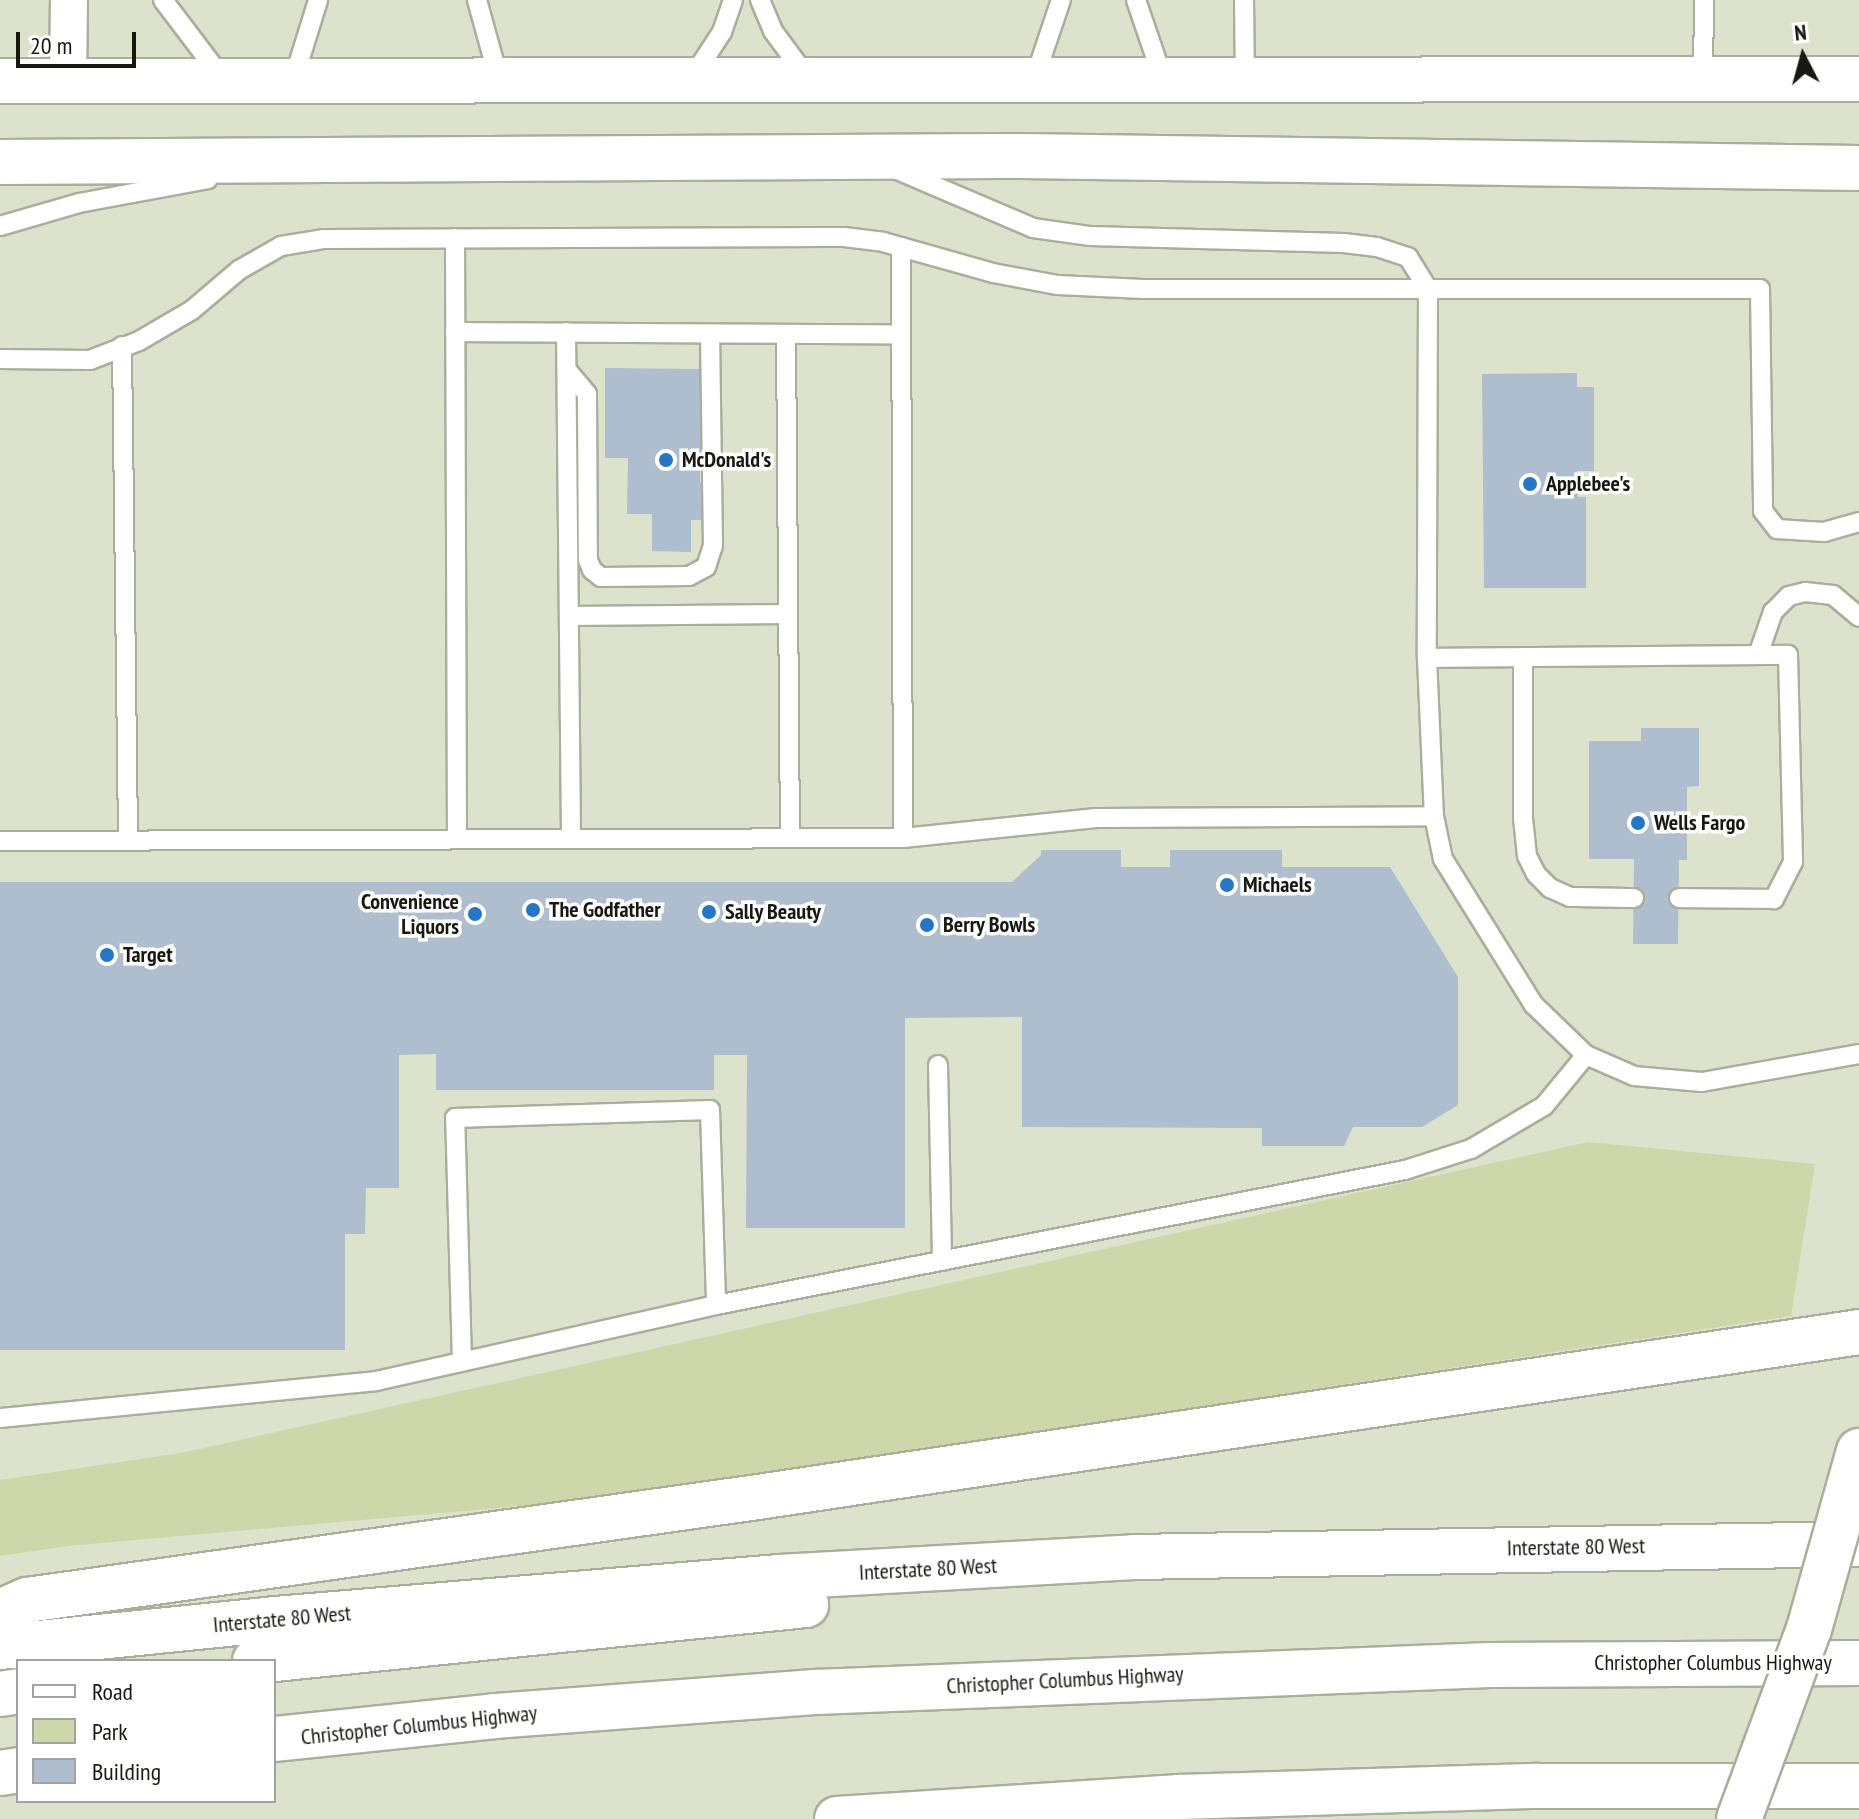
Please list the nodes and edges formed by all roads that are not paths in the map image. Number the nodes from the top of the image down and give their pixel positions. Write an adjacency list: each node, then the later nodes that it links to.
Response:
1 (69, 0): 16 (street)
2 (163, 0): 21 (lane)
3 (477, 0): 17 (lane)
4 (733, 0): 18 (lane)
5 (760, 0): 11 (lane)
6 (1061, 0): 19 (lane)
7 (1136, 0): 12 (lane)
8 (1244, 0): 13 (lane)
9 (1704, 0): 14 (lane)
10 (317, 1): 22 (lane)
11 (809, 79): 18 (main road); 19 (main road)
12 (1163, 79): 13 (main road); 19 (main road)
13 (1245, 79): 14 (main road)
14 (1703, 79): 15 (main road)
15 (1859, 79)
16 (68, 80): 20 (main road); 21 (main road)
17 (499, 80): 18 (main road); 22 (main road)
18 (690, 80)
19 (1034, 80)
20 (0, 81)
21 (224, 81): 22 (main road)
22 (292, 82)
23 (866, 156): 24 (main road); 26 (main road); 30 (lane)
24 (300, 161): 25 (main road); 27 (lane)
25 (0, 162)
26 (1859, 168)
27 (0, 226)
28 (455, 238): 29 (lane); 31 (lane); 36 (lane)
29 (901, 247): 30 (lane); 35 (lane)
30 (1428, 289): 39 (lane); 45 (lane)
31 (455, 332): 32 (lane); 49 (lane)
32 (566, 332): 33 (lane); 38 (lane)
33 (710, 334): 34 (lane); 38 (lane)
34 (786, 334): 35 (lane); 40 (lane)
35 (901, 334): 48 (lane)
36 (122, 346): 37 (lane); 52 (lane)
37 (0, 359)
38 (567, 370): 41 (lane)
39 (1859, 522)
40 (788, 614): 41 (lane); 47 (lane)
41 (569, 616): 50 (lane)
42 (1859, 617): 43 (lane)
43 (1758, 655): 44 (lane); 54 (lane)
44 (1523, 657): 45 (lane); 53 (lane)
45 (1427, 658): 46 (lane)
46 (1434, 816): 48 (lane); 56 (lane)
47 (790, 838): 48 (lane); 50 (lane)
48 (903, 838)
49 (457, 839): 50 (lane); 52 (lane)
50 (571, 839)
51 (0, 841): 52 (lane)
52 (128, 841)
53 (1634, 898)
54 (1679, 898)
55 (1859, 1054): 56 (lane)
56 (1586, 1055): 58 (lane)
57 (938, 1065): 58 (lane)
58 (942, 1261): 59 (lane)
59 (716, 1305): 61 (lane); 61 (lane)
60 (1859, 1332): 66 (main road)
61 (462, 1362): 62 (lane)
62 (0, 1418)
63 (1859, 1451): 73 (main road, bridge)
64 (1859, 1544): 65 (main road, Interstate 80 West)
65 (1546, 1548): 67 (main road, Interstate 80 West); 68 (main road)
66 (0, 1612)
67 (0, 1647)
68 (275, 1659)
69 (1859, 1663): 70 (main road, Christopher Columbus Highway)
70 (276, 1739)
71 (1859, 1786): 72 (main road)
72 (837, 1819)
73 (1739, 1819)

